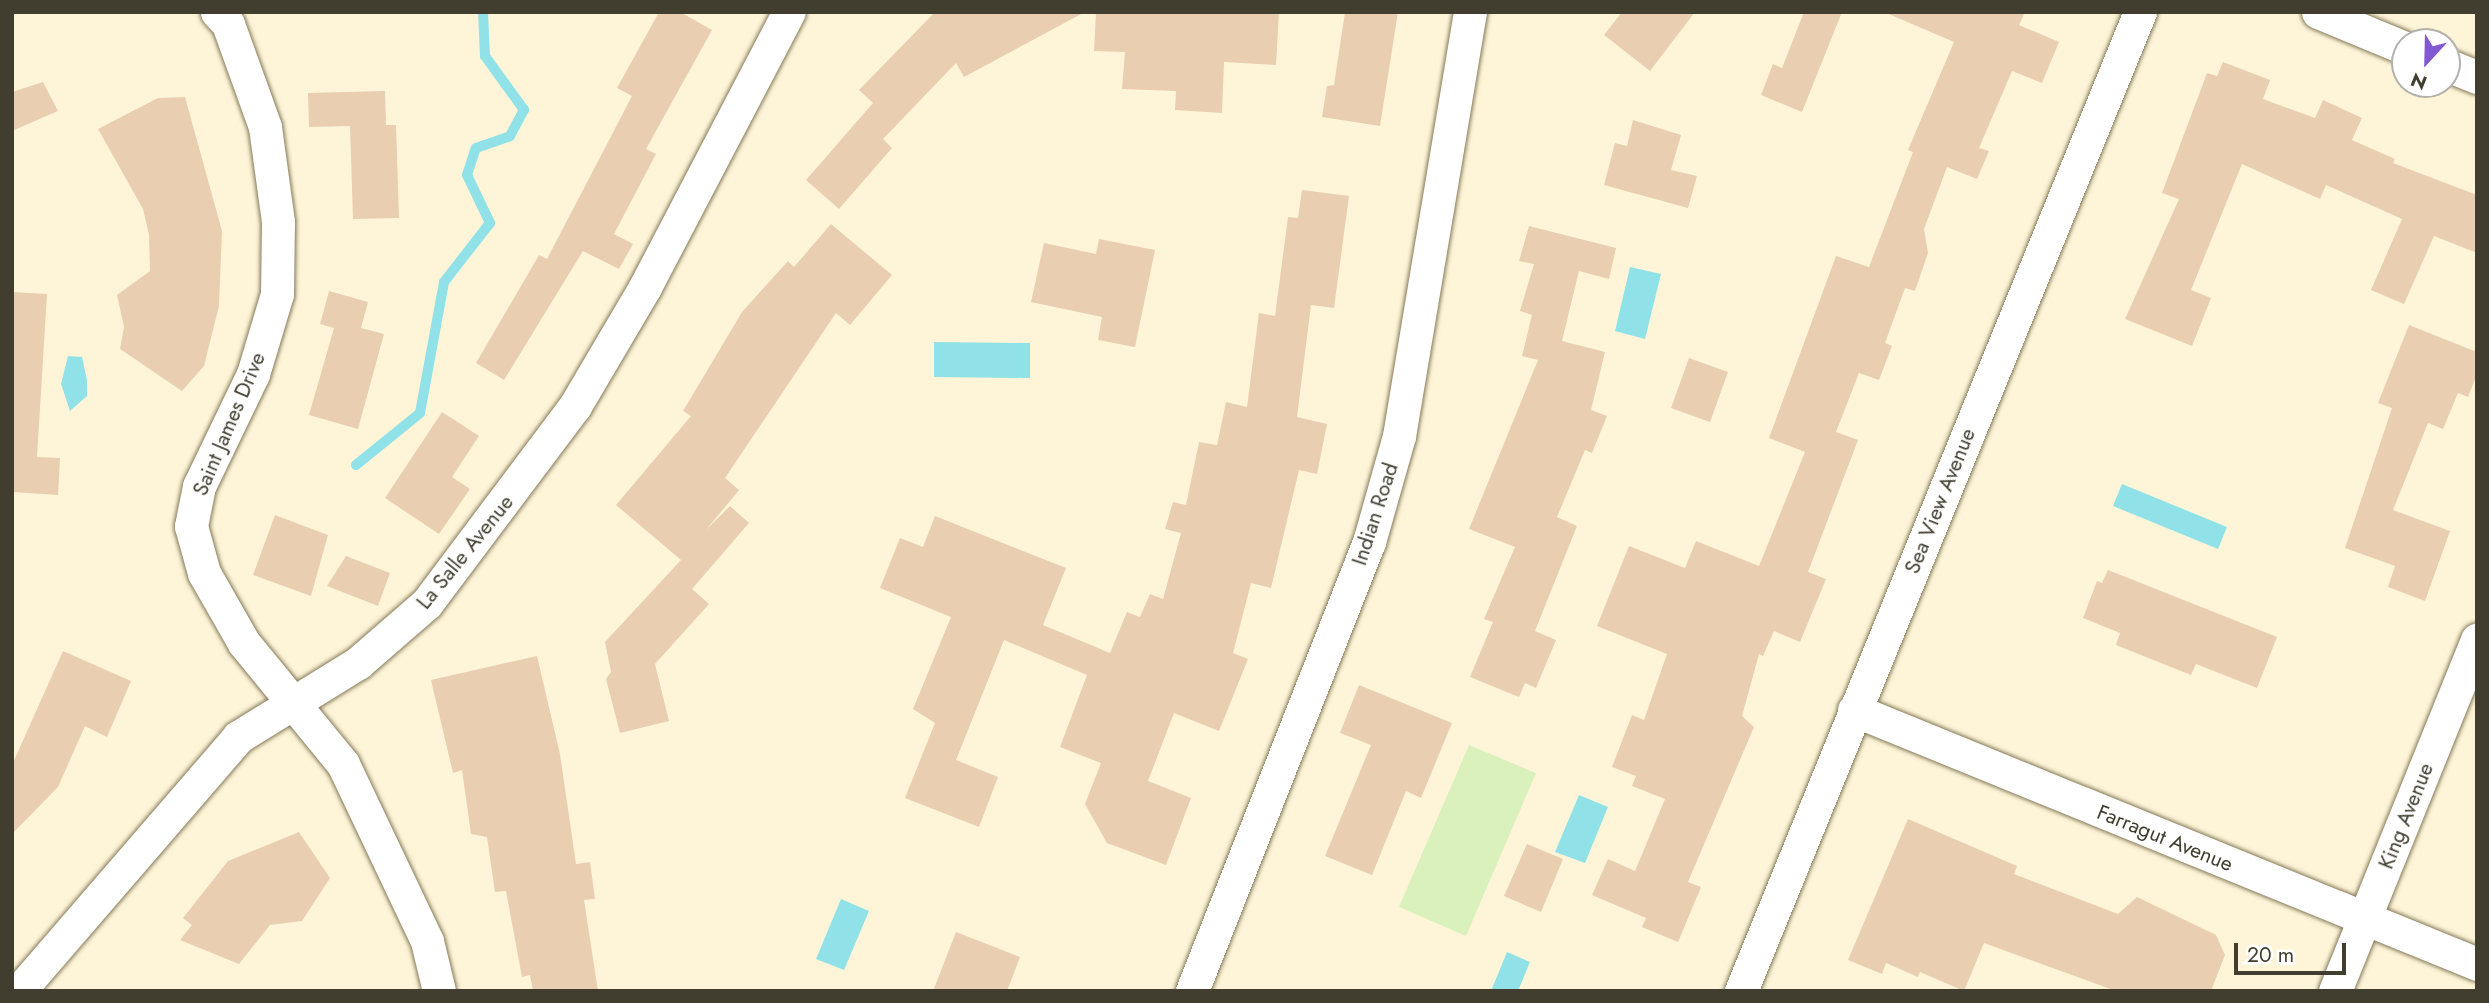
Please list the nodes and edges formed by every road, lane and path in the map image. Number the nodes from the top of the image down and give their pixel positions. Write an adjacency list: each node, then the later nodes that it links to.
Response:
1 (217, 12): 8 (street, Saint James Drive)
2 (789, 12): 8 (street, La Salle Avenue)
3 (1469, 12): 14 (street, Indian Road)
4 (2140, 12): 9 (street, Sea View Avenue)
5 (2318, 12): 6 (street)
6 (2391, 42)
7 (2477, 640): 10 (street, King Avenue)
8 (290, 702): 12 (street, La Salle Avenue); 13 (street, Saint James Drive)
9 (1854, 710): 10 (street, Farragut Avenue); 15 (street, Sea View Avenue)
10 (2365, 919): 11 (street, Farragut Avenue); 16 (street, King Avenue)
11 (2477, 964)
12 (19, 991)
13 (439, 991)
14 (1192, 991)
15 (1741, 991)
16 (2335, 991)

